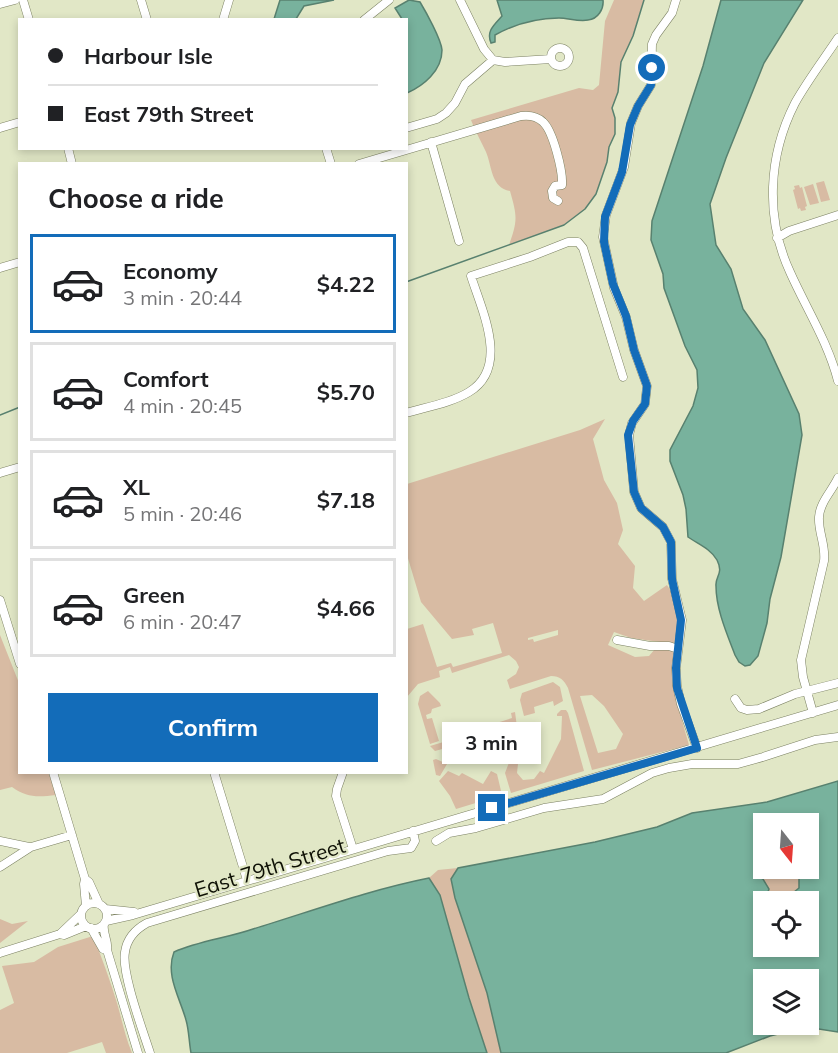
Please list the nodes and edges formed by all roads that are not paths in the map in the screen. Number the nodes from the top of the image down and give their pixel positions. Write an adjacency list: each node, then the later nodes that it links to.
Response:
1 (15, 0): 8 (street)
2 (23, 0): 9 (street)
3 (141, 0): 10 (street)
4 (229, 0): 11 (street)
5 (389, 0): 12 (street)
6 (460, 0): 15 (street)
7 (676, 0): 39 (street)
8 (0, 4)
9 (28, 18)
10 (146, 18)
11 (224, 18)
12 (366, 18)
13 (838, 38): 25 (street)
14 (551, 58): 15 (street)
15 (493, 60): 17 (street)
16 (18, 123): 18 (street)
17 (408, 127)
18 (0, 128)
19 (431, 142): 20 (street); 23 (street); 26 (street)
20 (408, 149)
21 (404, 150): 22 (street)
22 (365, 162)
23 (558, 201)
24 (838, 215): 25 (street)
25 (777, 238): 30 (street)
26 (459, 241)
27 (18, 263): 28 (street)
28 (0, 268)
29 (623, 377): 31 (street)
30 (838, 381)
31 (408, 412)
32 (18, 468): 33 (street)
33 (0, 473)
34 (838, 477): 41 (street)
35 (0, 600): 36 (street)
36 (2, 615): 37 (street)
37 (16, 640)
38 (617, 640): 39 (street)
39 (678, 649): 46 (street)
40 (838, 683): 41 (street)
41 (807, 691): 42 (street); 44 (street)
42 (735, 699)
43 (838, 705): 44 (street, East 79th Street)
44 (813, 713): 46 (street, East 79th Street)
45 (838, 737): 52 (street)
46 (697, 748): 50 (street, East 79th Street)
47 (54, 774): 51 (street)
48 (215, 774): 58 (street)
49 (342, 774): 55 (street)
50 (413, 831): 55 (street, East 79th Street); 69 (street, East 79th Street)
51 (72, 835): 54 (street); 57 (street)
52 (436, 841)
53 (0, 842): 54 (street)
54 (31, 847): 56 (street)
55 (353, 849): 58 (street, East 79th Street)
56 (0, 867)
57 (85, 879): 59 (street); 60 (street)
58 (247, 880): 61 (street, East 79th Street)
59 (86, 906): 60 (street); 62 (street)
60 (102, 906): 61 (street, East 79th Street); 63 (street)
61 (138, 913): 63 (street, East 79th Street)
62 (81, 914): 64 (street); 65 (street)
63 (105, 922): 64 (street); 66 (street)
64 (89, 927): 65 (street); 66 (street)
65 (60, 934): 67 (street)
66 (107, 950): 68 (street)
67 (0, 953)
68 (138, 1053)
69 (150, 1053)

